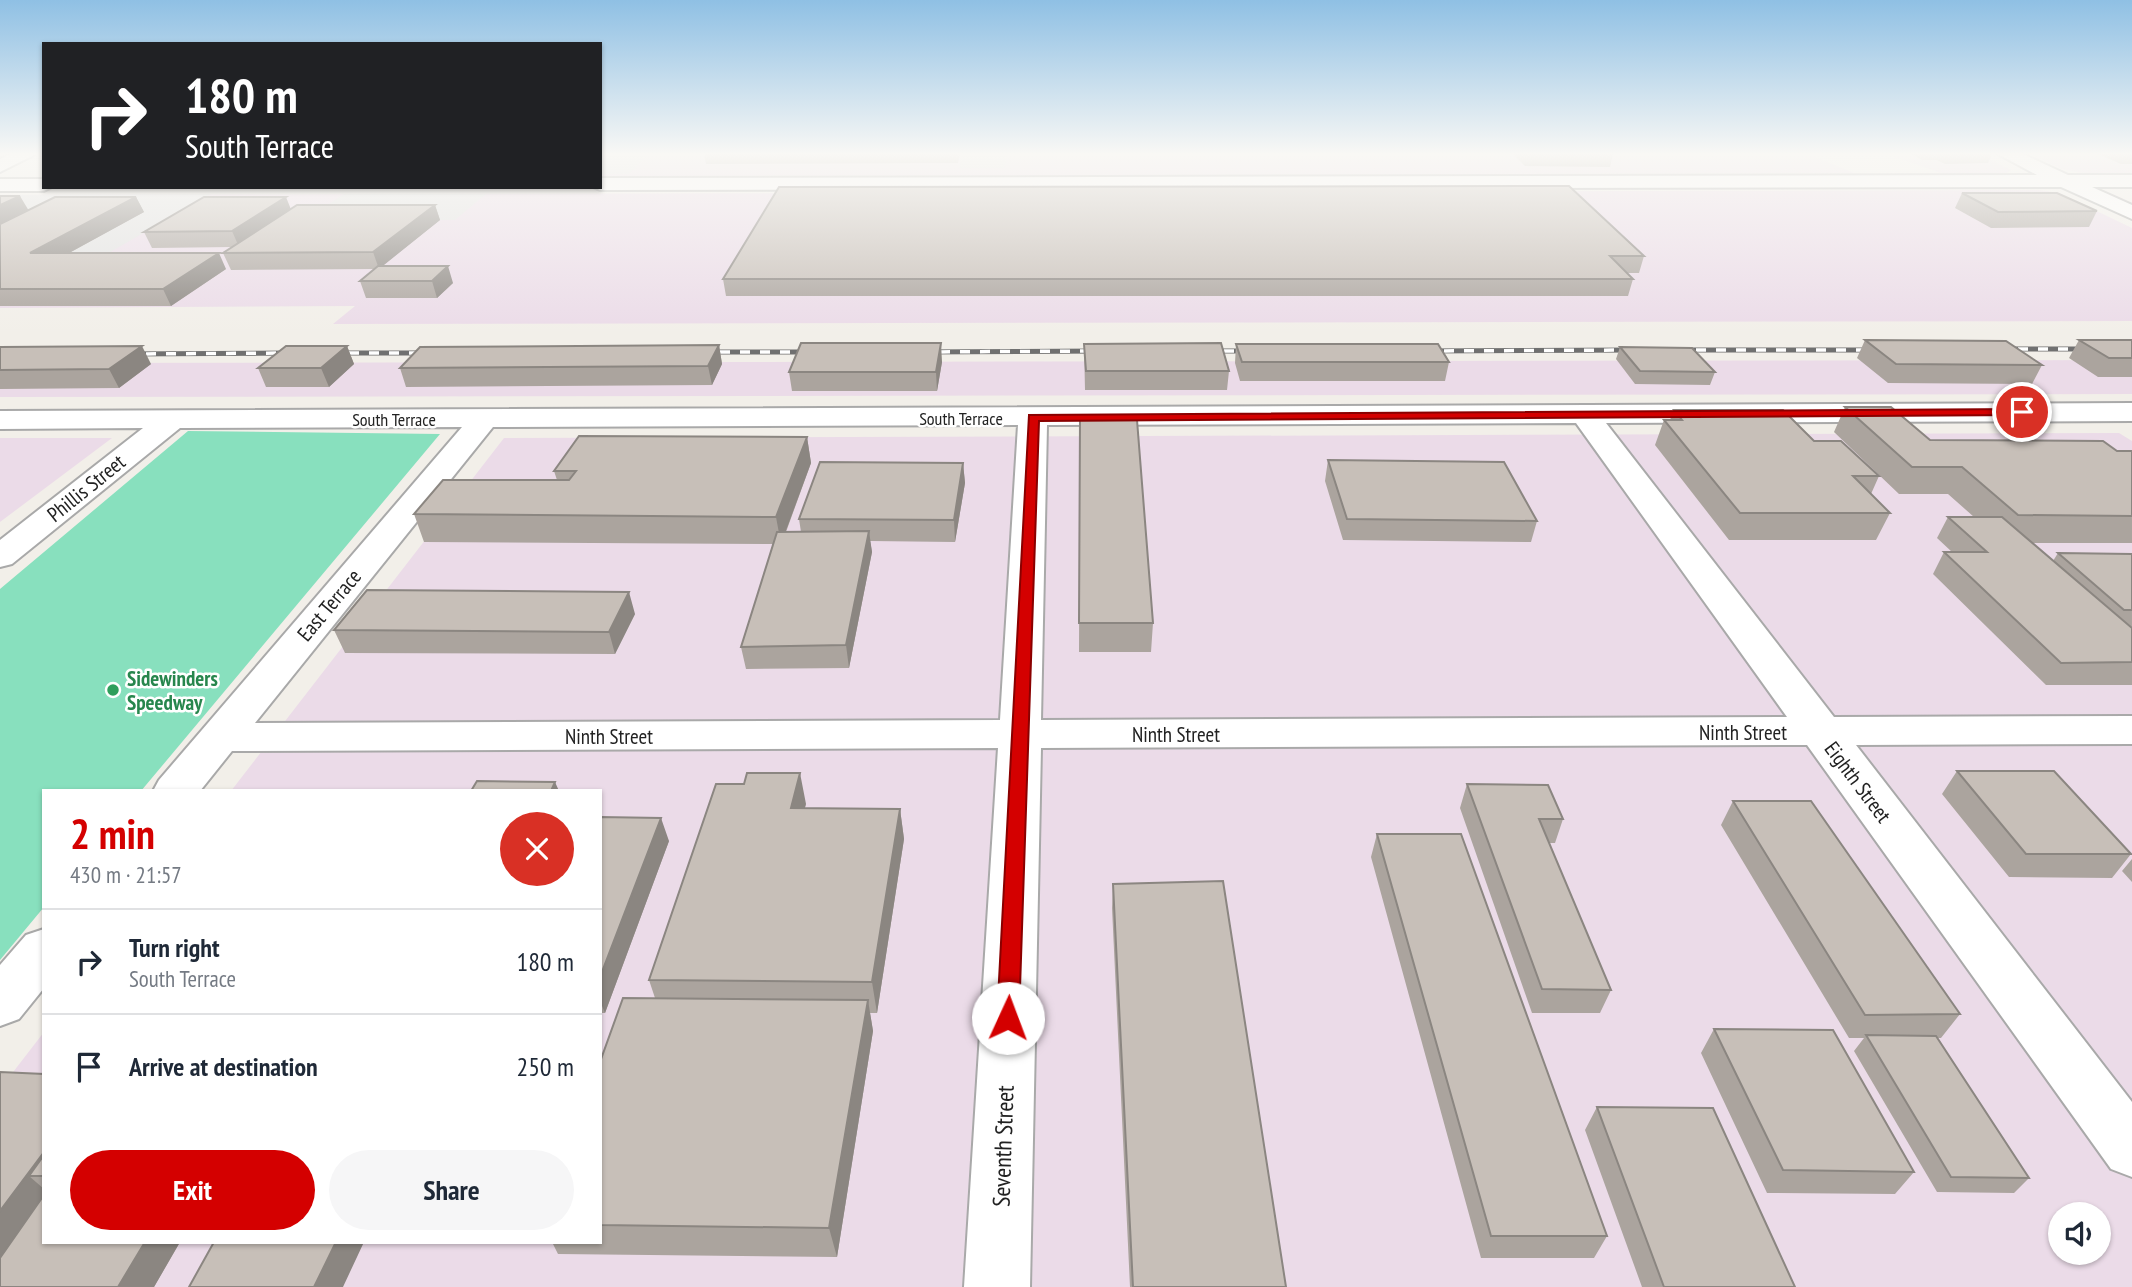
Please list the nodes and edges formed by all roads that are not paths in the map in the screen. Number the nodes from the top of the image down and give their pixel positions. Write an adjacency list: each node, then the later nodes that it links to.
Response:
1 (2132, 412): 2 (street, South Terrace)
2 (1585, 415): 3 (street, South Terrace); 9 (street, Eighth Street)
3 (1033, 418): 4 (street, South Terrace); 10 (street, Seventh Street)
4 (484, 419): 6 (street, South Terrace); 11 (street, East Terrace)
5 (0, 420): 6 (street, South Terrace)
6 (172, 420): 7 (street, Phillis Street)
7 (6, 548)
8 (2132, 730): 9 (street, Ninth Street)
9 (1821, 731): 10 (street, Ninth Street); 15 (street, Eighth Street)
10 (1020, 734): 11 (street, Ninth Street); 16 (street, Seventh Street)
11 (220, 737): 12 (street, East Terrace)
12 (177, 789)
13 (42, 952): 14 (street)
14 (0, 1003)
15 (2132, 1149)
16 (997, 1287)

